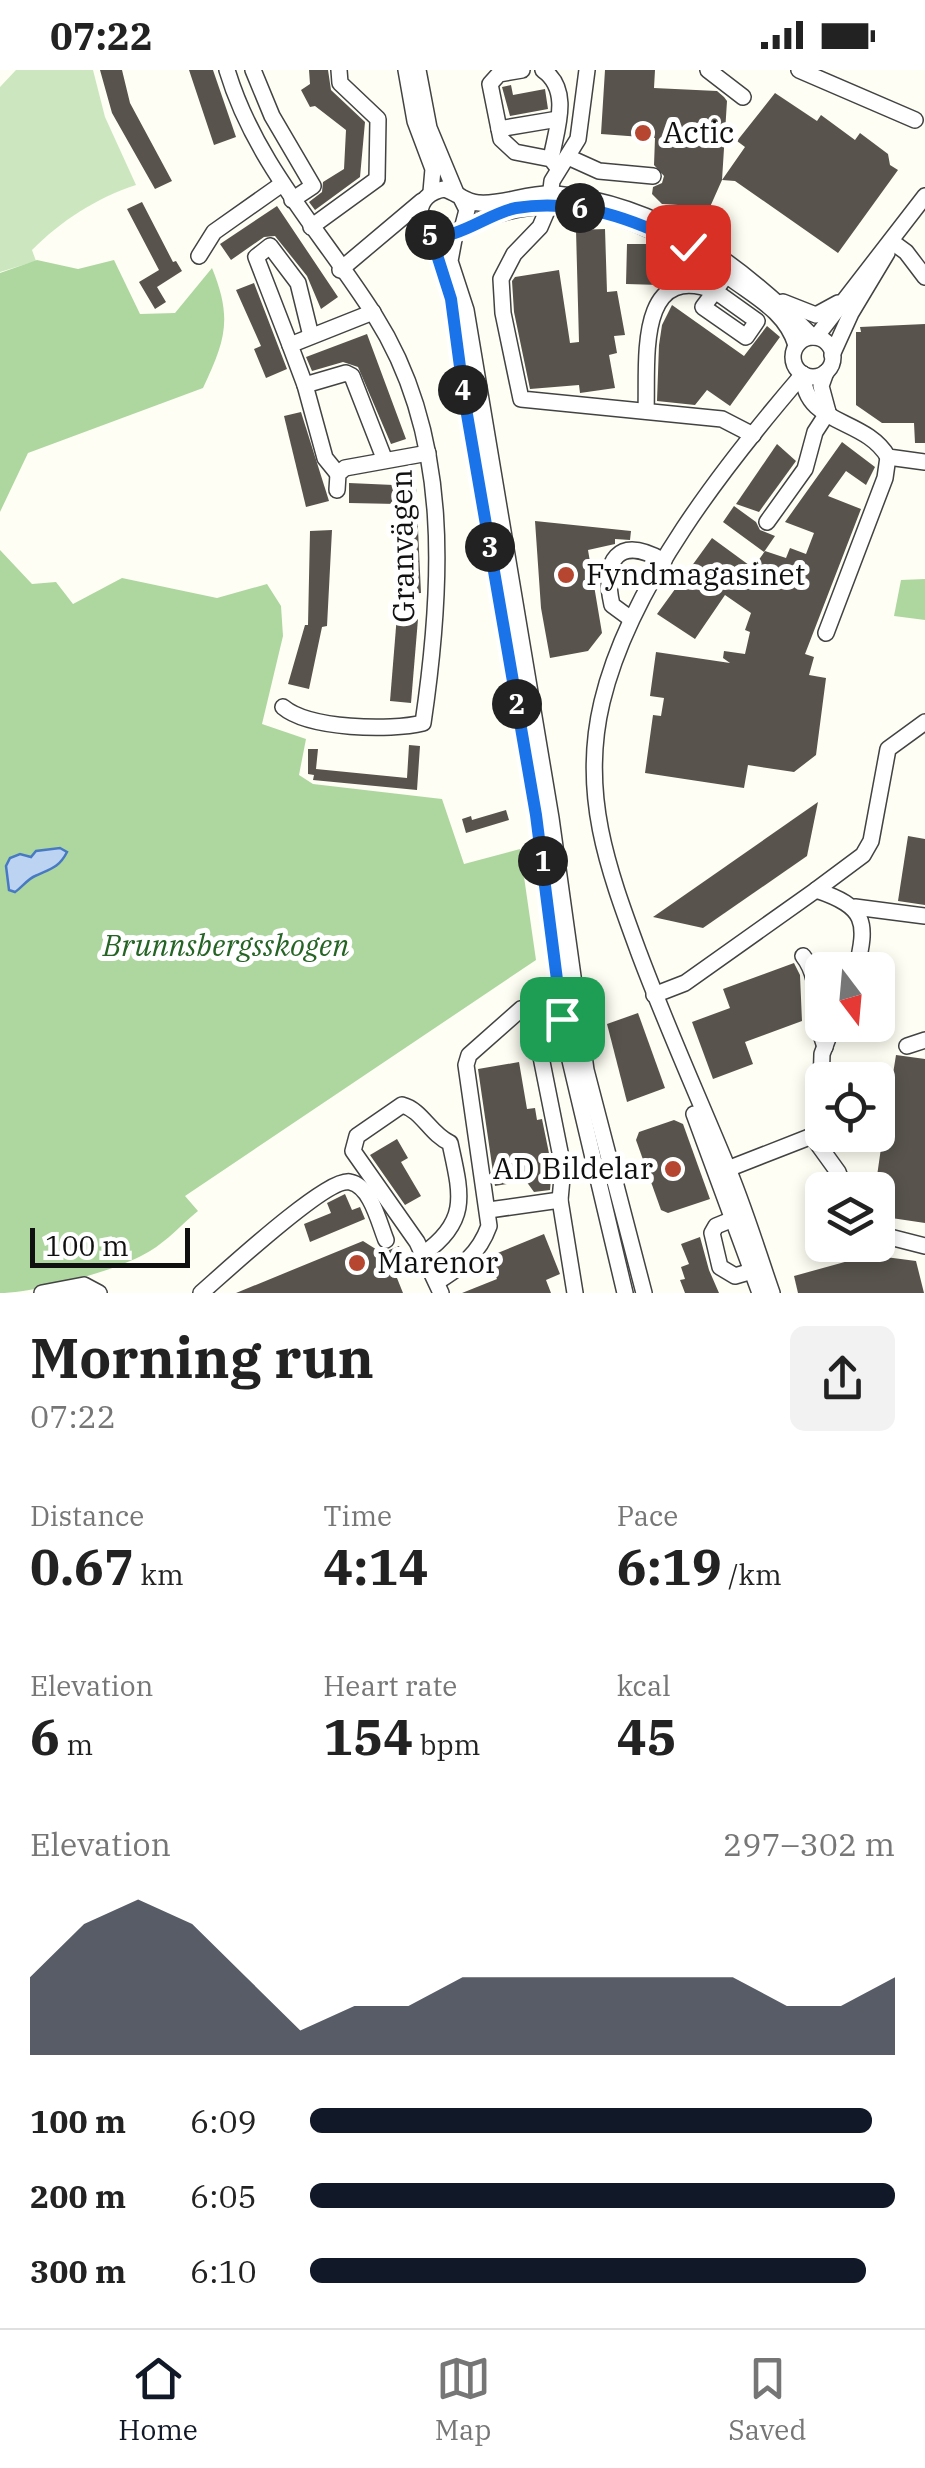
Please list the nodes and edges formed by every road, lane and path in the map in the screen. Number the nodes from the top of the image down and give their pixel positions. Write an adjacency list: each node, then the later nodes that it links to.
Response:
1 (227, 70): 17 (street, Granvägen)
2 (253, 70): 21 (street)
3 (339, 70): 23 (street)
4 (406, 70): 20 (street)
5 (418, 70): 18 (street)
6 (522, 70): 14 (street)
7 (544, 70): 12 (street)
8 (586, 70): 15 (street)
9 (708, 70): 11 (street)
10 (798, 70): 13 (street)
11 (743, 97)
12 (558, 119): 14 (street); 15 (street)
13 (914, 120)
14 (499, 129): 15 (street)
15 (559, 161): 16 (street); 22 (street)
16 (653, 176)
17 (282, 184): 21 (street, Granvägen); 28 (street)
18 (458, 194): 20 (street); 22 (street); 25 (street)
19 (925, 196): 27 (street)
20 (427, 197): 24 (street); 26 (street)
21 (292, 200): 23 (street, Granvägen)
22 (549, 200): 25 (street); 30 (street); 43 (street)
23 (311, 227): 29 (street, Granvägen)
24 (427, 231): 25 (street); 26 (street); 83 (street)
25 (458, 232): 84 (street)
26 (387, 234): 29 (street)
27 (890, 243): 31 (street); 32 (street); 39 (street)
28 (199, 256)
29 (340, 270): 34 (street, Granvägen)
30 (730, 271): 33 (street); 38 (street); 43 (street)
31 (925, 278)
32 (848, 294): 33 (street); 36 (street)
33 (778, 300): 36 (street)
34 (373, 312): 35 (street); 47 (street, Granvägen)
35 (311, 336): 37 (street); 37 (street)
36 (814, 337): 38 (street); 39 (street)
37 (290, 344): 42 (street)
38 (794, 352): 41 (street); 45 (street)
39 (832, 355): 40 (street)
40 (826, 372): 41 (street); 44 (street)
41 (803, 374): 44 (street); 45 (street)
42 (304, 385): 49 (street); 49 (street)
43 (646, 410): 46 (street)
44 (821, 410): 45 (street); 48 (street); 51 (street)
45 (768, 414): 46 (street)
46 (754, 435): 52 (street)
47 (428, 453): 49 (street); 55 (street, Granvägen)
48 (888, 457): 50 (street); 54 (street)
49 (384, 458)
50 (925, 462)
51 (767, 522)
52 (664, 560): 53 (street); 53 (street)
53 (631, 620): 62 (street)
54 (826, 633)
55 (282, 707)
56 (925, 722): 57 (street)
57 (816, 890): 58 (street); 62 (street)
58 (855, 907): 59 (street); 60 (street)
59 (925, 916)
60 (859, 952)
61 (803, 956): 66 (street)
62 (654, 995): 69 (street)
63 (925, 1040): 65 (street)
64 (826, 1042): 66 (street)
65 (907, 1046)
66 (824, 1047): 67 (street)
67 (823, 1062)
68 (805, 1139): 69 (street)
69 (722, 1171): 72 (street)
70 (560, 1200): 71 (street); 71 (street); 82 (street)
71 (490, 1210): 78 (street)
72 (739, 1217): 77 (street); 77 (street)
73 (895, 1238): 75 (street)
74 (386, 1240): 81 (street)
75 (925, 1246)
76 (424, 1254): 76 (street); 78 (street)
77 (758, 1269): 85 (street); 86 (street)
78 (437, 1283)
79 (42, 1293): 80 (street)
80 (99, 1293)
81 (201, 1293)
82 (575, 1293)
83 (625, 1293)
84 (644, 1293)
85 (760, 1293)
86 (772, 1293)

